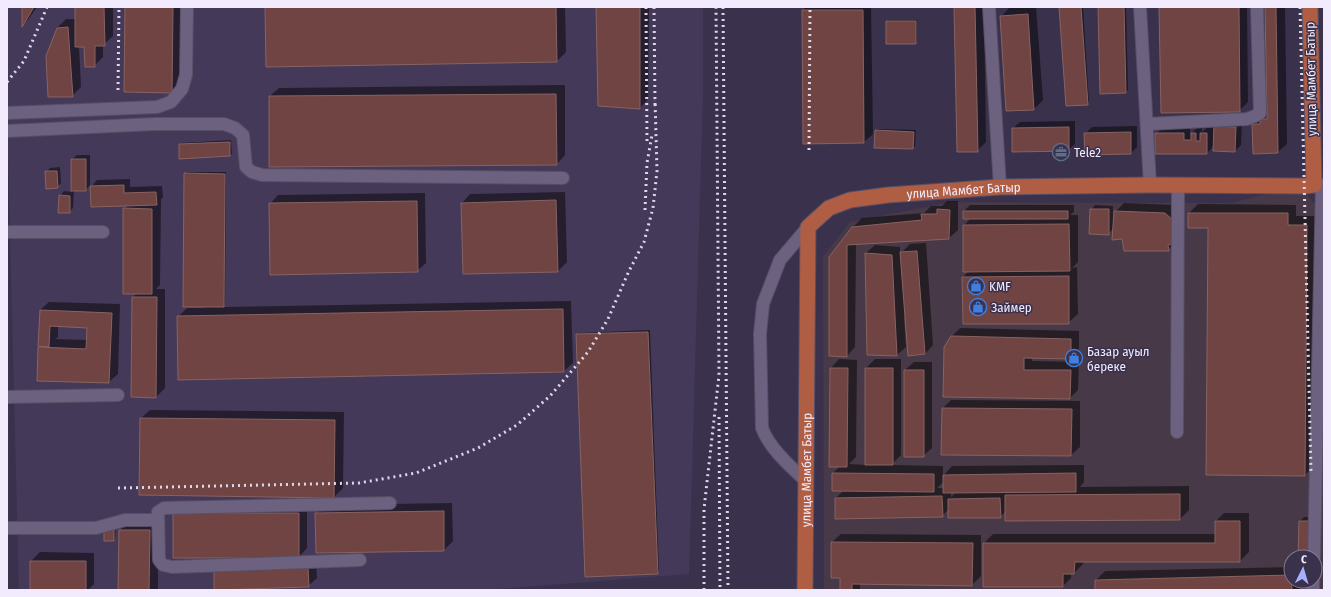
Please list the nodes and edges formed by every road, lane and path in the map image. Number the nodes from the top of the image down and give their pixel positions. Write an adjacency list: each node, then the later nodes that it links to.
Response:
1 (187, 7): 6 (street)
2 (989, 7): 13 (street)
3 (1140, 7): 7 (street)
4 (1256, 7): 7 (street)
5 (1310, 7): 10 (main road, улица Мамбет Батыр)
6 (7, 114)
7 (1147, 124): 11 (street)
8 (7, 130): 9 (street)
9 (564, 178)
10 (1320, 185): 12 (main road, улица Мамбет Батыр); 24 (street)
11 (1150, 186): 12 (main road, улица Мамбет Батыр); 13 (main road, улица Мамбет Батыр)
12 (1178, 186): 19 (street)
13 (1000, 187): 14 (main road, улица Мамбет Батыр)
14 (808, 227): 20 (main road, улица Мамбет Батыр); 20 (street)
15 (7, 232): 16 (street)
16 (104, 232)
17 (118, 395): 18 (street)
18 (7, 397)
19 (1177, 432)
20 (806, 481): 26 (main road, улица Мамбет Батыр)
21 (390, 503): 22 (street)
22 (158, 520): 23 (street); 25 (street)
23 (7, 528)
24 (1314, 549)
25 (360, 560)
26 (805, 590)

